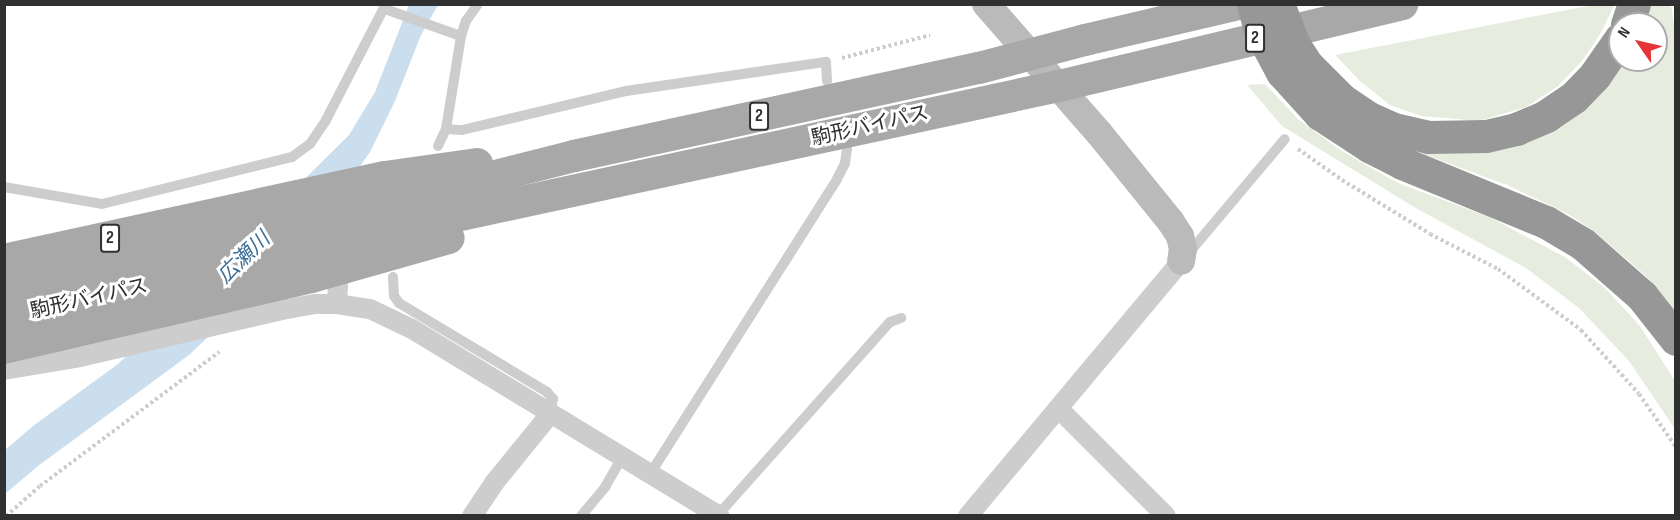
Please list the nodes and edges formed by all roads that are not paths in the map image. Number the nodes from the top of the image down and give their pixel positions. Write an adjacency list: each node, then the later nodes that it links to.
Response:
1 (478, 4): 8 (lane)
2 (986, 4): 9 (street)
3 (1238, 4): 9 (main road, 駒形バイパス / 2)
4 (1253, 4): 11 (highway, bridge)
5 (1278, 4): 11 (highway, bridge)
6 (1402, 4): 13 (main road, 駒形バイパス / 2)
7 (388, 8): 8 (lane); 19 (lane)
8 (461, 36): 14 (lane)
9 (1032, 54): 13 (street); 18 (main road, 駒形バイパス / 2)
10 (1608, 56): 11 (highway)
11 (1295, 69): 29 (highway)
12 (827, 81): 14 (lane)
13 (1059, 86): 21 (street); 22 (main road, 駒形バイパス / 2)
14 (446, 129): 16 (lane)
15 (1285, 140): 21 (lane)
16 (438, 146)
17 (847, 148): 35 (lane)
18 (574, 156): 20 (main road, 2); 25 (main road, 駒形バイパス / 2)
19 (4, 187)
20 (4, 261)
21 (1181, 261): 32 (street)
22 (328, 263): 25 (main road, 駒形バイパス / 2); 26 (street); 30 (main road, 2)
23 (393, 277): 33 (lane)
24 (4, 289): 25 (main road, 駒形バイパス / 2)
25 (46, 294): 28 (main road, 駒形バイパス / 2)
26 (337, 304): 31 (street); 33 (street)
27 (901, 318): 36 (lane)
28 (4, 319)
29 (1676, 339)
30 (4, 348)
31 (4, 370)
32 (1059, 409): 39 (street); 40 (street)
33 (550, 414): 34 (street); 37 (street)
34 (622, 458): 35 (street); 38 (lane)
35 (650, 474): 36 (street)
36 (718, 515)
37 (472, 516)
38 (581, 516)
39 (968, 516)
40 (1166, 516)

